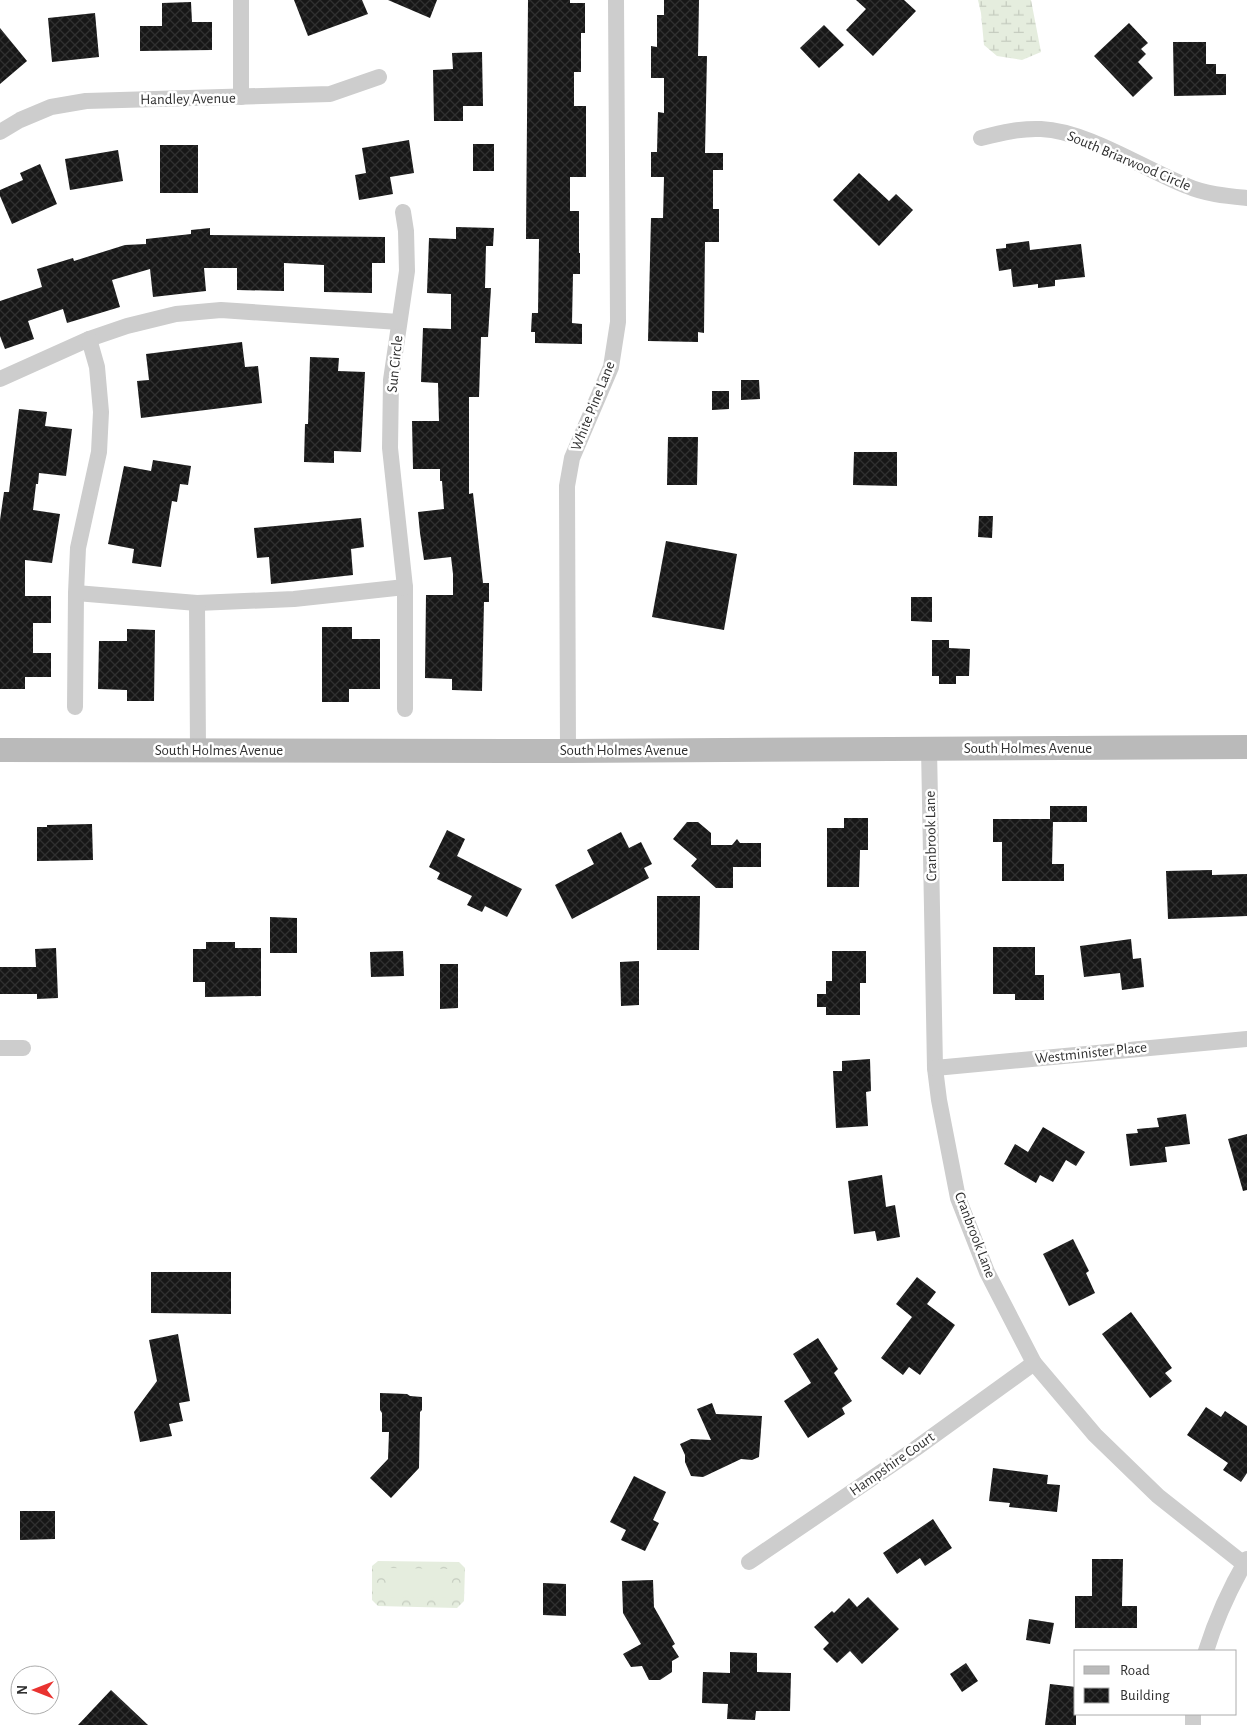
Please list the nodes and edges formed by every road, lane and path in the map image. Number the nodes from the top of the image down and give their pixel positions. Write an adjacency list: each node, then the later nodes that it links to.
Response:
1 (241, 0): 4 (street)
2 (616, 0): 21 (street, White Pine Lane)
3 (379, 77): 4 (street, Handley Avenue)
4 (241, 98): 5 (street, Handley Avenue)
5 (0, 132)
6 (981, 138): 7 (street, South Briarwood Circle)
7 (1247, 198)
8 (403, 212): 9 (street)
9 (400, 322): 10 (street, Sun Circle); 12 (street, Sun Circle)
10 (89, 339): 11 (street, Sun Circle); 13 (street)
11 (0, 379)
12 (405, 587): 14 (street); 16 (street, Sun Circle)
13 (76, 593): 14 (street); 15 (street)
14 (197, 602): 20 (street)
15 (75, 706)
16 (405, 709)
17 (1247, 747): 18 (street, South Holmes Avenue)
18 (929, 748): 21 (street, South Holmes Avenue); 25 (street, Cranbrook Lane)
19 (0, 750): 20 (street, South Holmes Avenue)
20 (198, 750): 21 (street, South Holmes Avenue)
21 (568, 751)
22 (1247, 1039): 25 (street, Westminister Place)
23 (0, 1048): 24 (street)
24 (23, 1048)
25 (935, 1068): 26 (street, Cranbrook Lane)
26 (1034, 1363): 27 (street, Cranbrook Lane); 28 (street, Hampshire Court)
27 (1245, 1561): 29 (street)
28 (749, 1562)
29 (1206, 1650)

